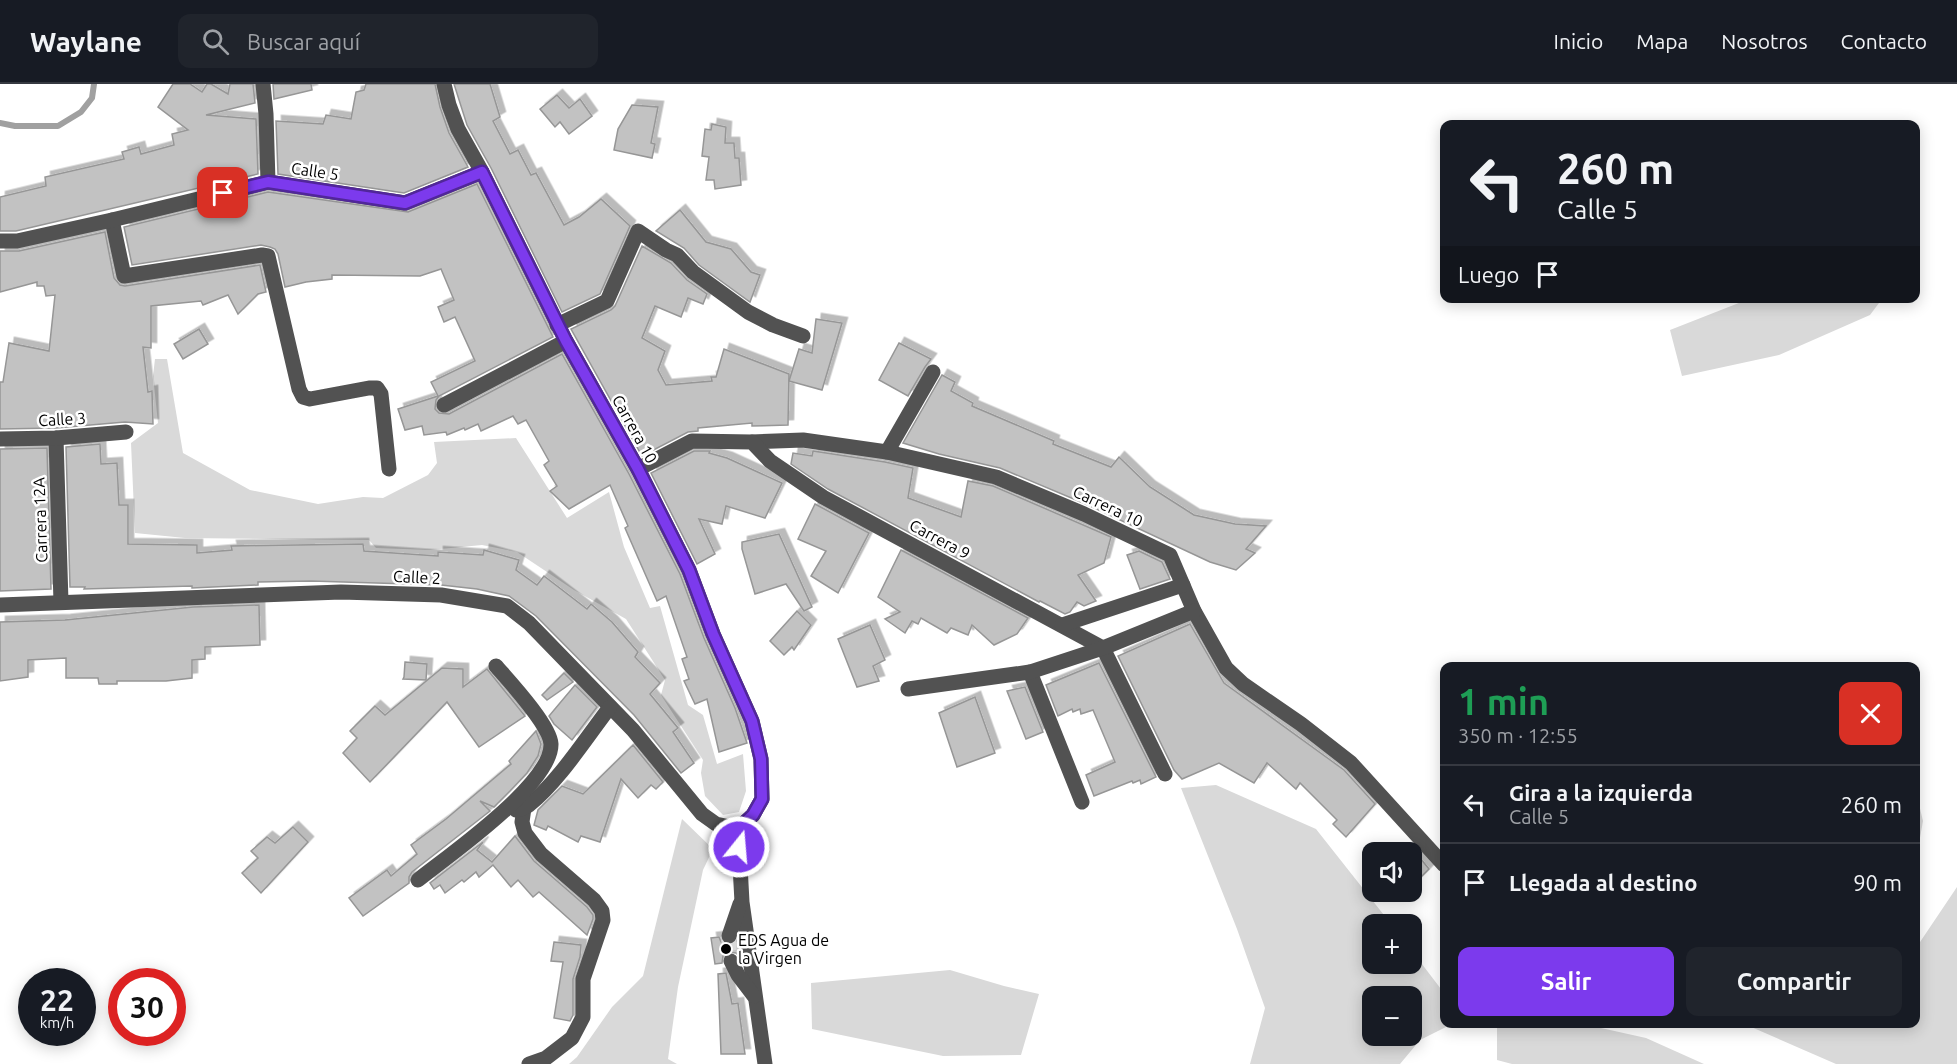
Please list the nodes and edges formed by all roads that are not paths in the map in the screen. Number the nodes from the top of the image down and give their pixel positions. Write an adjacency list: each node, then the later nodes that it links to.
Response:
1 (263, 84): 4 (street)
2 (444, 84): 3 (street, Carrera 10)
3 (482, 172): 4 (street, Calle 5); 7 (street, Carrera 10)
4 (268, 182): 5 (street, Calle 5)
5 (112, 220): 6 (street, Calle 5); 17 (street)
6 (0, 241)
7 (557, 325): 8 (street); 9 (street, Carrera 10)
8 (803, 336)
9 (566, 341): 11 (street); 18 (street, Carrera 10)
10 (933, 372): 16 (street)
11 (444, 405)
12 (126, 432): 13 (street, Calle 3)
13 (56, 438): 14 (street, Calle 3); 20 (street, Carrera 12A)
14 (0, 439)
15 (752, 442): 16 (street, Carrera 10); 18 (street); 23 (street, Carrera 9)
16 (887, 452): 19 (street, Carrera 10)
17 (389, 469)
18 (638, 469): 33 (street, Carrera 10)
19 (1183, 585): 22 (street, Carrera 10); 23 (street)
20 (62, 602): 21 (street, Calle 2); 28 (street, Calle 2)
21 (0, 605)
22 (1194, 610): 24 (street); 34 (street, Carrera 10)
23 (1062, 625): 24 (street, Carrera 9)
24 (1103, 648): 26 (street); 29 (street)
25 (496, 666): 32 (street)
26 (1030, 672): 27 (street); 30 (street)
27 (908, 689)
28 (610, 707): 31 (street); 33 (street, Calle 2)
29 (1165, 774)
30 (1082, 802)
31 (524, 808): 32 (street); 40 (street)
32 (501, 813): 35 (street)
33 (738, 829): 36 (street)
34 (1440, 862)
35 (418, 880)
36 (742, 902): 37 (street); 39 (street)
37 (729, 936)
38 (731, 961): 39 (street)
39 (755, 998): 41 (street)
40 (529, 1064)
41 (765, 1064)

